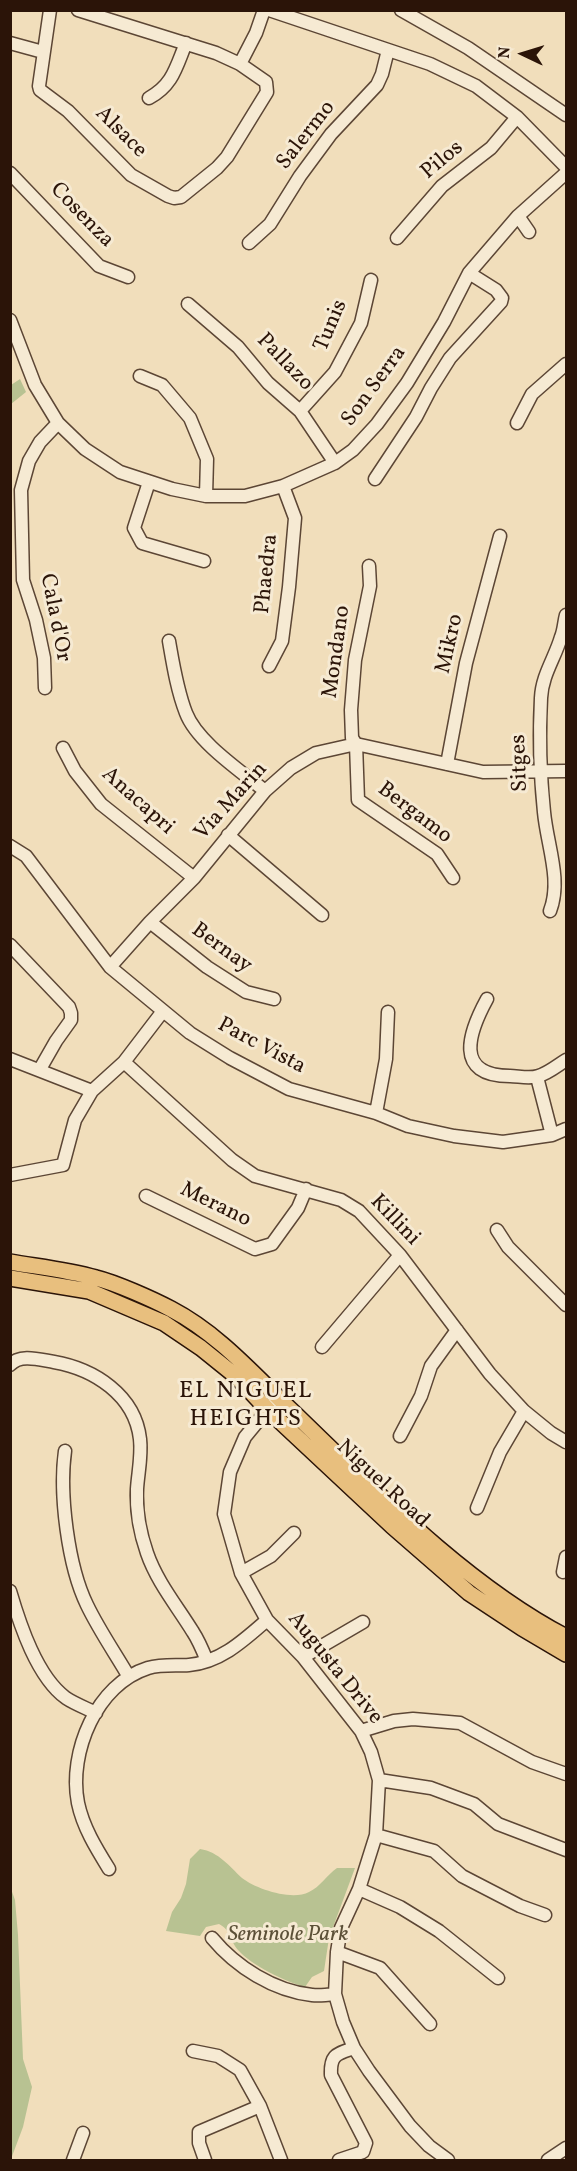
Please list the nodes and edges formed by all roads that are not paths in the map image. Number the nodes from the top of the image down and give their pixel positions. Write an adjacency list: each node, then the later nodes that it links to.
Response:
1 (50, 10): 9 (street)
2 (78, 10): 6 (street)
3 (264, 10): 10 (street)
4 (269, 10): 8 (street)
5 (400, 10): 12 (street)
6 (186, 43): 10 (street); 11 (street)
7 (10, 44): 9 (street)
8 (388, 50): 13 (street); 20 (street, Salermo)
9 (43, 52): 10 (street, Alsace)
10 (240, 64)
11 (149, 98)
12 (567, 115)
13 (517, 117): 14 (street); 19 (street, Pilos)
14 (567, 167)
15 (10, 173): 22 (street, Cosenza)
16 (567, 173): 17 (street, Son Serra)
17 (518, 216): 18 (street); 21 (street, Son Serra)
18 (529, 232)
19 (397, 238)
20 (249, 243)
21 (469, 273): 31 (street, Son Serra); 32 (street)
22 (128, 277)
23 (371, 280): 28 (street, Tunis)
24 (188, 304): 28 (street, Pallazo)
25 (11, 324): 29 (street, Son Serra)
26 (567, 364): 30 (street)
27 (140, 376): 35 (street)
28 (300, 411): 31 (street, Pallazo)
29 (58, 423): 33 (street, Son Serra); 42 (street, Cala d'Or)
30 (517, 423)
31 (335, 463): 34 (street, Son Serra)
32 (375, 479)
33 (149, 482): 35 (street, Son Serra); 37 (street)
34 (283, 486): 35 (street, Son Serra); 41 (street, Phaedra)
35 (206, 496)
36 (500, 536): 45 (street, Mikro)
37 (204, 561)
38 (369, 566): 43 (street, Mondano)
39 (566, 615): 46 (street, Sitges)
40 (168, 640): 48 (street)
41 (269, 666)
42 (45, 688)
43 (356, 744): 45 (street, Via Marin); 48 (street, Via Marin); 52 (street, Bergamo)
44 (63, 748): 51 (street, Anacapri)
45 (447, 764): 46 (street, Via Marin)
46 (541, 771): 47 (street, Via Marin); 53 (street, Sitges)
47 (567, 771)
48 (265, 791): 49 (street, Via Marin)
49 (228, 834): 51 (street, Via Marin); 54 (street)
50 (10, 846): 57 (street, Parc Vista)
51 (194, 878): 55 (street, Via Marin)
52 (453, 878)
53 (550, 911)
54 (322, 915)
55 (150, 922): 57 (street, Via Marin); 58 (street, Bernay)
56 (10, 945): 65 (street)
57 (110, 967): 60 (street, Parc Vista)
58 (274, 999)
59 (487, 999): 66 (street)
60 (163, 1011): 64 (street); 68 (street, Parc Vista)
61 (388, 1012): 68 (street)
62 (10, 1059): 65 (street)
63 (567, 1060): 66 (street)
64 (124, 1062): 67 (street); 72 (street, Killini)
65 (40, 1070): 67 (street)
66 (537, 1077): 70 (street)
67 (92, 1091): 71 (street)
68 (376, 1113): 70 (street, Parc Vista)
69 (567, 1129): 70 (street, Parc Vista)
70 (552, 1135)
71 (10, 1175)
72 (306, 1189): 73 (street, Merano); 75 (street, Killini)
73 (146, 1196)
74 (497, 1230): 78 (street)
75 (400, 1255): 79 (street, Killini); 80 (street)
76 (10, 1263): 82 (main road, Niguel Road)
77 (10, 1278): 83 (main road, Niguel Road)
78 (567, 1305)
79 (457, 1330): 84 (street, Killini); 85 (street)
80 (322, 1347)
81 (12, 1363): 99 (street)
82 (277, 1397): 83 (street, Augusta Drive); 96 (main road, Niguel Road)
83 (268, 1410): 91 (street, Augusta Drive); 97 (main road, Niguel Road)
84 (524, 1411): 86 (street, Killini); 88 (street)
85 (400, 1436)
86 (567, 1442)
87 (65, 1451): 100 (street)
88 (477, 1508)
89 (294, 1533): 91 (street)
90 (567, 1557): 92 (street)
91 (241, 1572): 94 (street, Augusta Drive)
92 (563, 1572)
93 (10, 1591): 101 (street)
94 (267, 1620): 98 (street, Augusta Drive); 99 (street)
95 (363, 1622): 98 (street)
96 (567, 1636)
97 (567, 1654)
98 (303, 1657): 102 (street, Augusta Drive)
99 (207, 1661): 100 (street)
100 (129, 1677): 101 (street)
101 (96, 1713): 107 (street)
102 (361, 1731): 103 (street); 104 (street, Augusta Drive)
103 (567, 1774)
104 (379, 1780): 105 (street, Augusta Drive); 106 (street)
105 (376, 1835): 108 (street, Augusta Drive); 109 (street)
106 (567, 1850)
107 (109, 1869)
108 (359, 1889): 111 (street, Augusta Drive); 112 (street)
109 (545, 1915)
110 (212, 1938): 113 (street)
111 (337, 1952): 113 (street, Augusta Drive); 114 (street)
112 (498, 1978)
113 (335, 1995): 115 (street, Augusta Drive)
114 (430, 2024)
115 (354, 2048): 123 (street); 124 (street, Augusta Drive)
116 (193, 2051): 117 (street)
117 (260, 2106): 121 (street); 122 (street)
118 (82, 2133): 120 (street)
119 (567, 2148): 125 (street)
120 (73, 2160)
121 (205, 2160)
122 (281, 2160)
123 (339, 2160)
124 (448, 2160)
125 (548, 2160)

